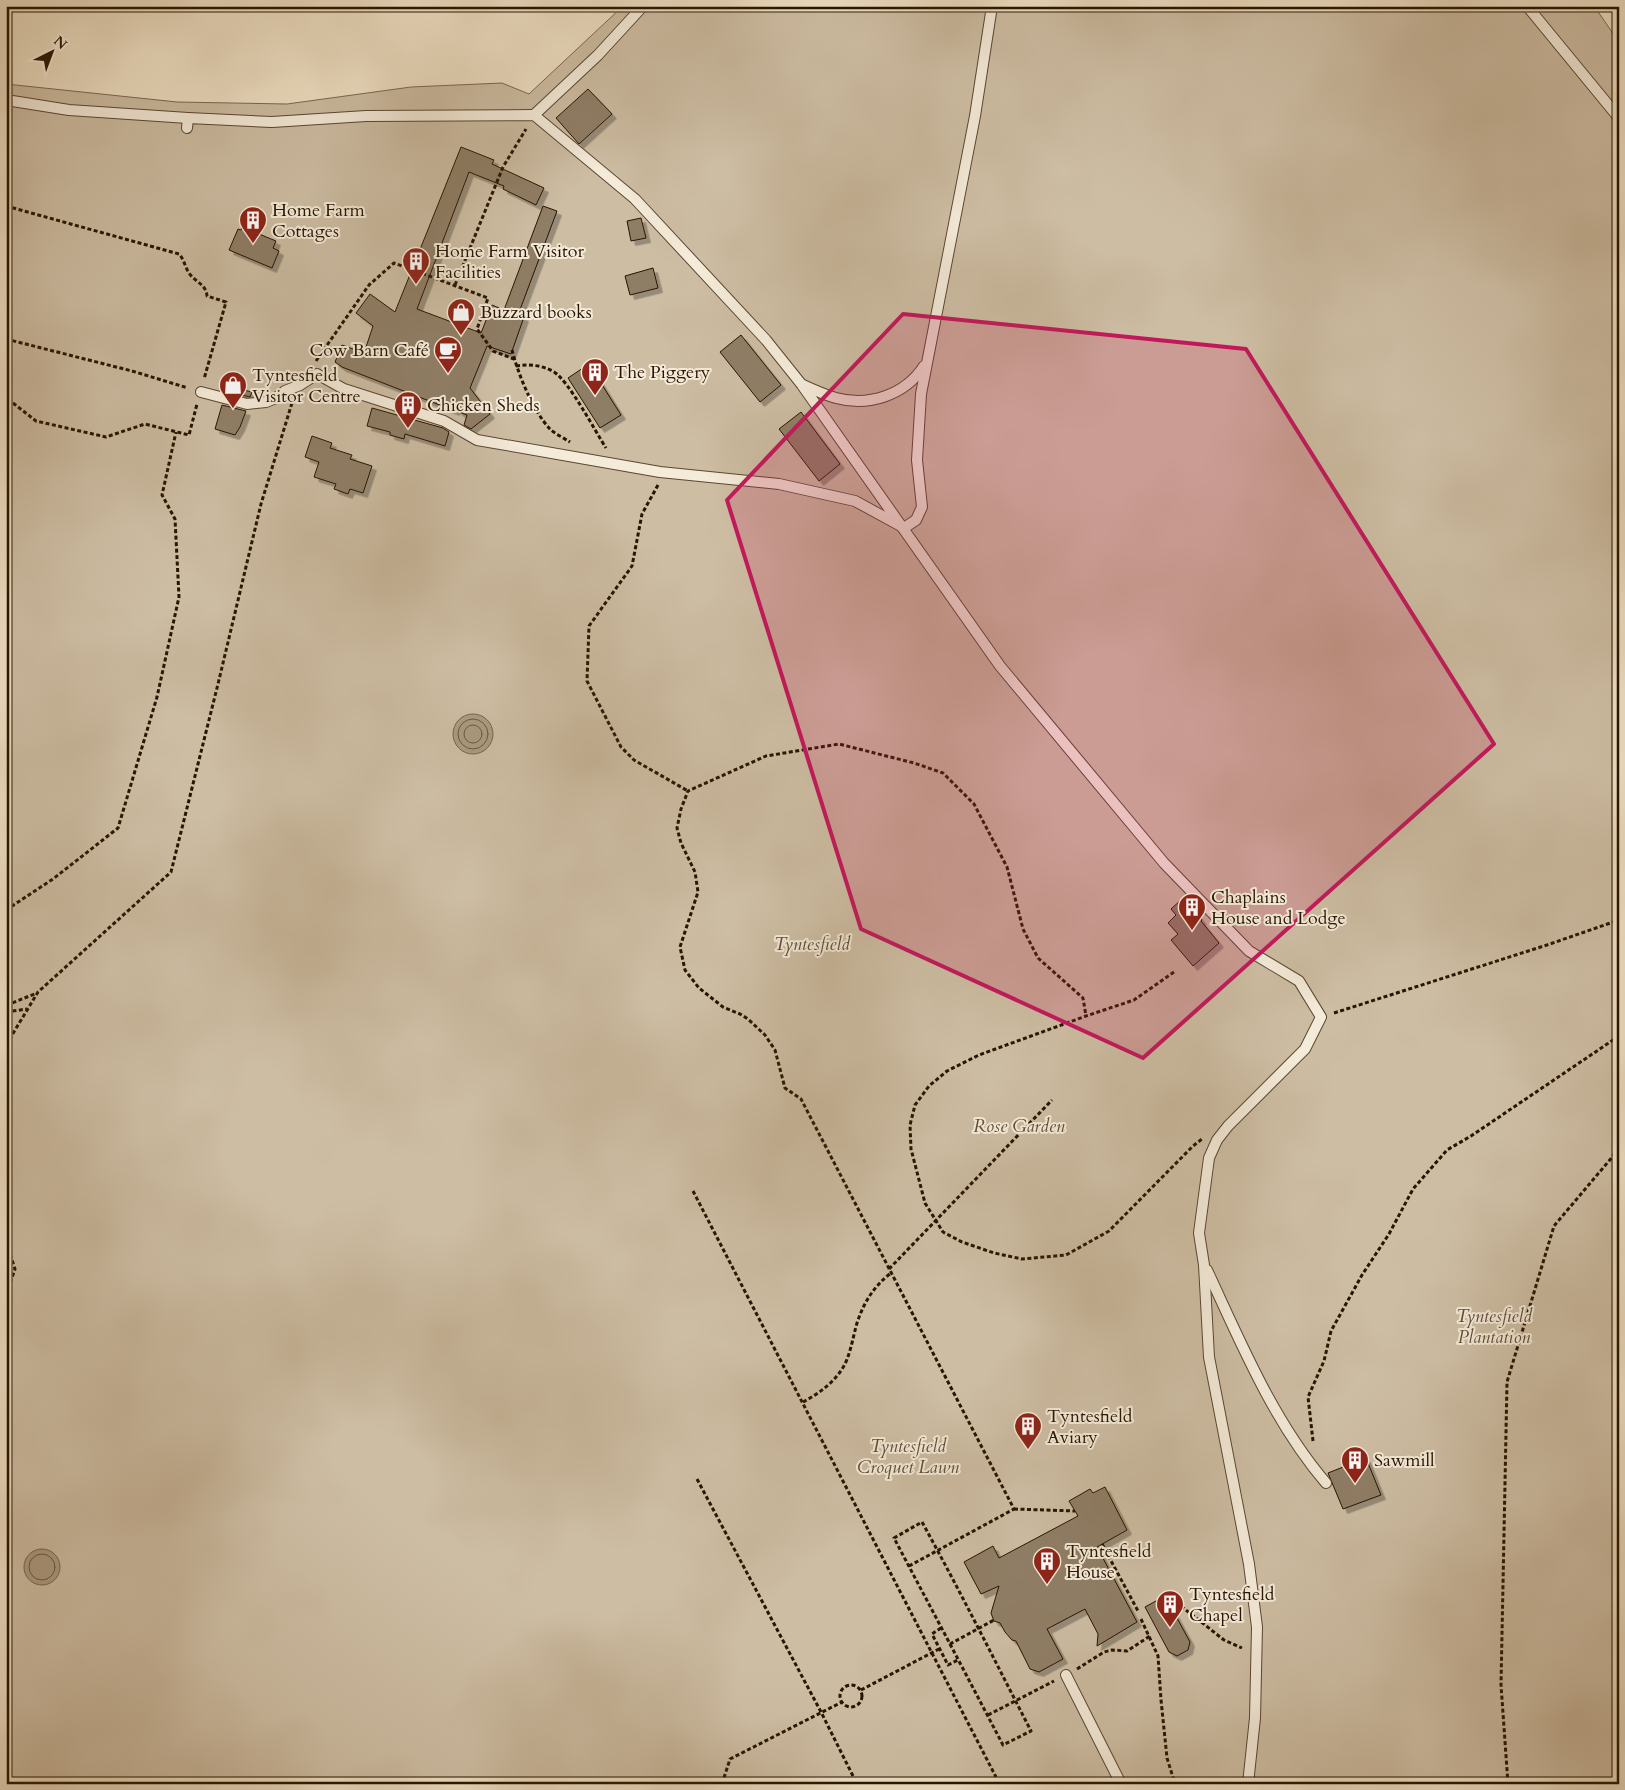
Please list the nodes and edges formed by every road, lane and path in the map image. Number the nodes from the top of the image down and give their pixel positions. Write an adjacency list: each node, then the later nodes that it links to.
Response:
1 (643, 6): 7 (lane)
2 (992, 6): 16 (lane)
3 (1527, 6): 8 (lane)
4 (1610, 6): 5 (path)
5 (1619, 18)
6 (6, 100): 7 (lane)
7 (534, 115): 10 (path); 19 (lane)
8 (1619, 118)
9 (6, 206): 21 (path)
10 (455, 285): 11 (path); 17 (path)
11 (482, 314): 12 (path); 15 (path)
12 (488, 316)
13 (6, 339): 21 (path)
14 (512, 350): 15 (path)
15 (514, 359): 18 (path)
16 (927, 362): 19 (lane); 27 (lane)
17 (312, 366)
18 (516, 366): 24 (path); 25 (path)
19 (802, 385): 27 (lane)
20 (300, 386): 21 (lane); 25 (lane); 32 (path)
21 (201, 392): 23 (path)
22 (13, 403): 23 (path)
23 (176, 432): 29 (path)
24 (575, 444)
25 (617, 465): 26 (lane)
26 (660, 472): 27 (lane); 28 (path)
27 (904, 528): 37 (lane)
28 (688, 791): 36 (path); 47 (path)
29 (6, 910)
30 (1619, 920): 37 (path)
31 (1174, 972): 36 (path)
32 (38, 992): 33 (path); 39 (path)
33 (6, 1003)
34 (28, 1009): 35 (path)
35 (6, 1012)
36 (1086, 1016): 44 (path)
37 (1321, 1017): 46 (lane)
38 (1619, 1036): 50 (path)
39 (6, 1045)
40 (1052, 1100): 44 (path)
41 (1208, 1135): 44 (path)
42 (1619, 1149): 82 (path)
43 (693, 1191): 49 (path)
44 (935, 1221): 47 (path)
45 (6, 1242): 48 (path)
46 (1204, 1265): 52 (lane); 66 (lane)
47 (890, 1271): 49 (path); 53 (path)
48 (6, 1295)
49 (803, 1402): 68 (path)
50 (1313, 1446)
51 (697, 1479): 74 (path)
52 (1326, 1483)
53 (1014, 1510): 54 (path); 56 (path)
54 (1075, 1511)
55 (1102, 1544): 59 (path)
56 (938, 1550): 57 (path); 57 (path); 63 (path)
57 (909, 1566): 62 (path)
58 (1169, 1603): 66 (path)
59 (1138, 1611)
60 (1142, 1619): 64 (path)
61 (994, 1620): 63 (path)
62 (942, 1628): 65 (path); 67 (path)
63 (978, 1628): 65 (path); 72 (path)
64 (1150, 1636): 70 (path); 80 (path)
65 (950, 1644): 69 (path)
66 (1258, 1644): 81 (lane)
67 (939, 1649): 68 (path); 69 (path)
68 (932, 1653): 71 (path); 76 (path)
69 (958, 1660): 75 (path)
70 (1066, 1675): 72 (path); 79 (lane)
71 (861, 1690): 73 (path); 73 (path)
72 (1016, 1700): 75 (path); 75 (path)
73 (842, 1702): 74 (path)
74 (822, 1712): 77 (path); 78 (path)
75 (988, 1716)
76 (996, 1777)
77 (722, 1784)
78 (857, 1784)
79 (1121, 1784)
80 (1175, 1784)
81 (1248, 1784)
82 (1508, 1784)

